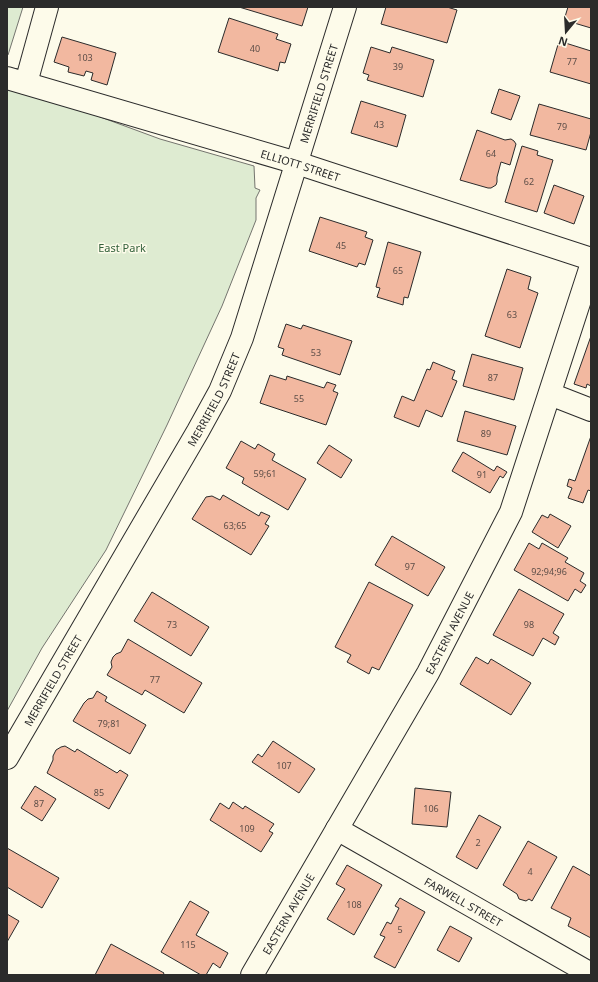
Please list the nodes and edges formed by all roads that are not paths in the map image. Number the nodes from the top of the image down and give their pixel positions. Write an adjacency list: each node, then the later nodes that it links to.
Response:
1 (47, 7): 3 (street)
2 (345, 7): 4 (street, MERRIFIELD STREET)
3 (16, 81): 4 (street, ELLIOTT STREET)
4 (296, 163): 5 (street, ELLIOTT STREET); 9 (street, MERRIFIELD STREET)
5 (591, 260)
6 (591, 266): 7 (street, EASTERN AVENUE)
7 (550, 394): 8 (street); 10 (street, EASTERN AVENUE)
8 (591, 410)
9 (7, 758)
10 (337, 829): 11 (street, FARWELL STREET); 12 (street, EASTERN AVENUE)
11 (591, 974)
12 (252, 975)

